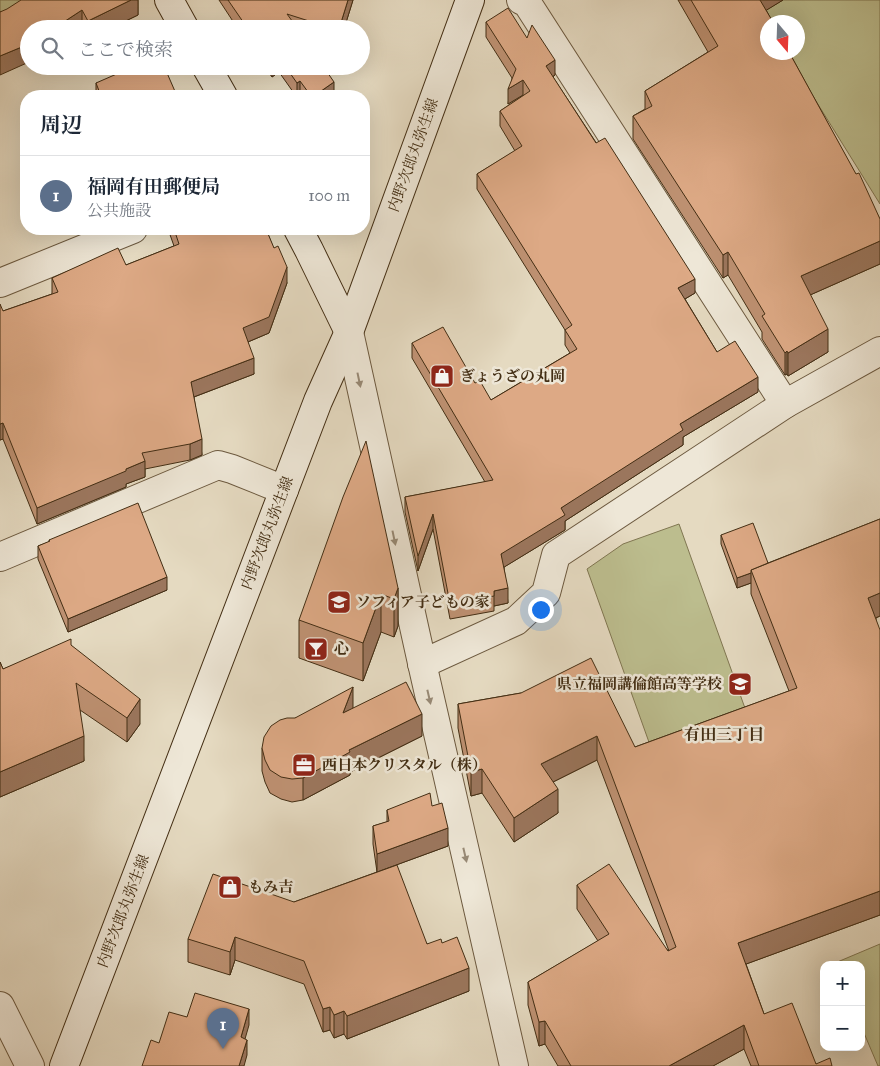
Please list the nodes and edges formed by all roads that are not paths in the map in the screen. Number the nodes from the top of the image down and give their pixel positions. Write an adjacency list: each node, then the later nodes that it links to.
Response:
1 (169, 0): 4 (street)
2 (470, 0): 10 (street, 内野次郎丸弥生線)
3 (521, 0): 12 (street)
4 (181, 20)
5 (211, 75): 6 (street)
6 (220, 90)
7 (118, 235): 9 (street)
8 (301, 235): 10 (street)
9 (0, 283)
10 (349, 332): 13 (street, 内野次郎丸弥生線); 15 (street, one-way to 15)
11 (880, 351): 12 (street)
12 (785, 404): 15 (street)
13 (284, 490): 14 (street); 18 (street, 内野次郎丸弥生線)
14 (0, 557)
15 (422, 664): 19 (street, one-way to 19)
16 (0, 1006): 17 (street)
17 (30, 1066)
18 (64, 1066)
19 (514, 1066)

